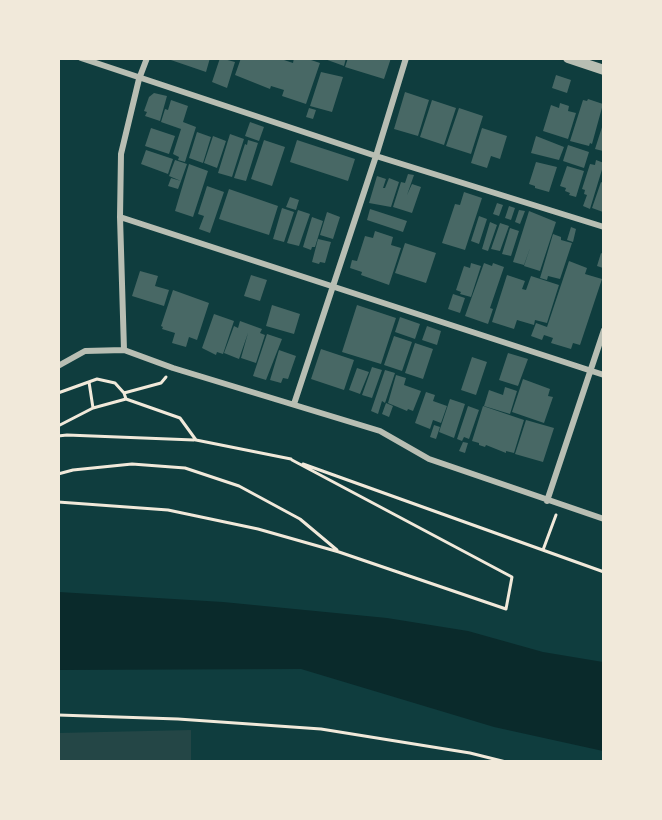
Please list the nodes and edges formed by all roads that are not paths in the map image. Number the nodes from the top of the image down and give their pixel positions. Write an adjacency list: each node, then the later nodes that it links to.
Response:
1 (81, 58): 6 (street)
2 (147, 58): 6 (street)
3 (406, 58): 7 (street)
4 (568, 58): 5 (street)
5 (603, 70)
6 (139, 79): 7 (street); 8 (street)
7 (376, 156): 9 (street); 10 (street)
8 (120, 217): 10 (street); 12 (street)
9 (603, 227)
10 (333, 287): 14 (street); 16 (street)
11 (603, 330): 14 (street)
12 (124, 350): 13 (street); 16 (street)
13 (58, 366)
14 (590, 370): 15 (street); 17 (street)
15 (603, 375)
16 (294, 404): 17 (street)
17 (547, 501): 18 (street)
18 (603, 519)

